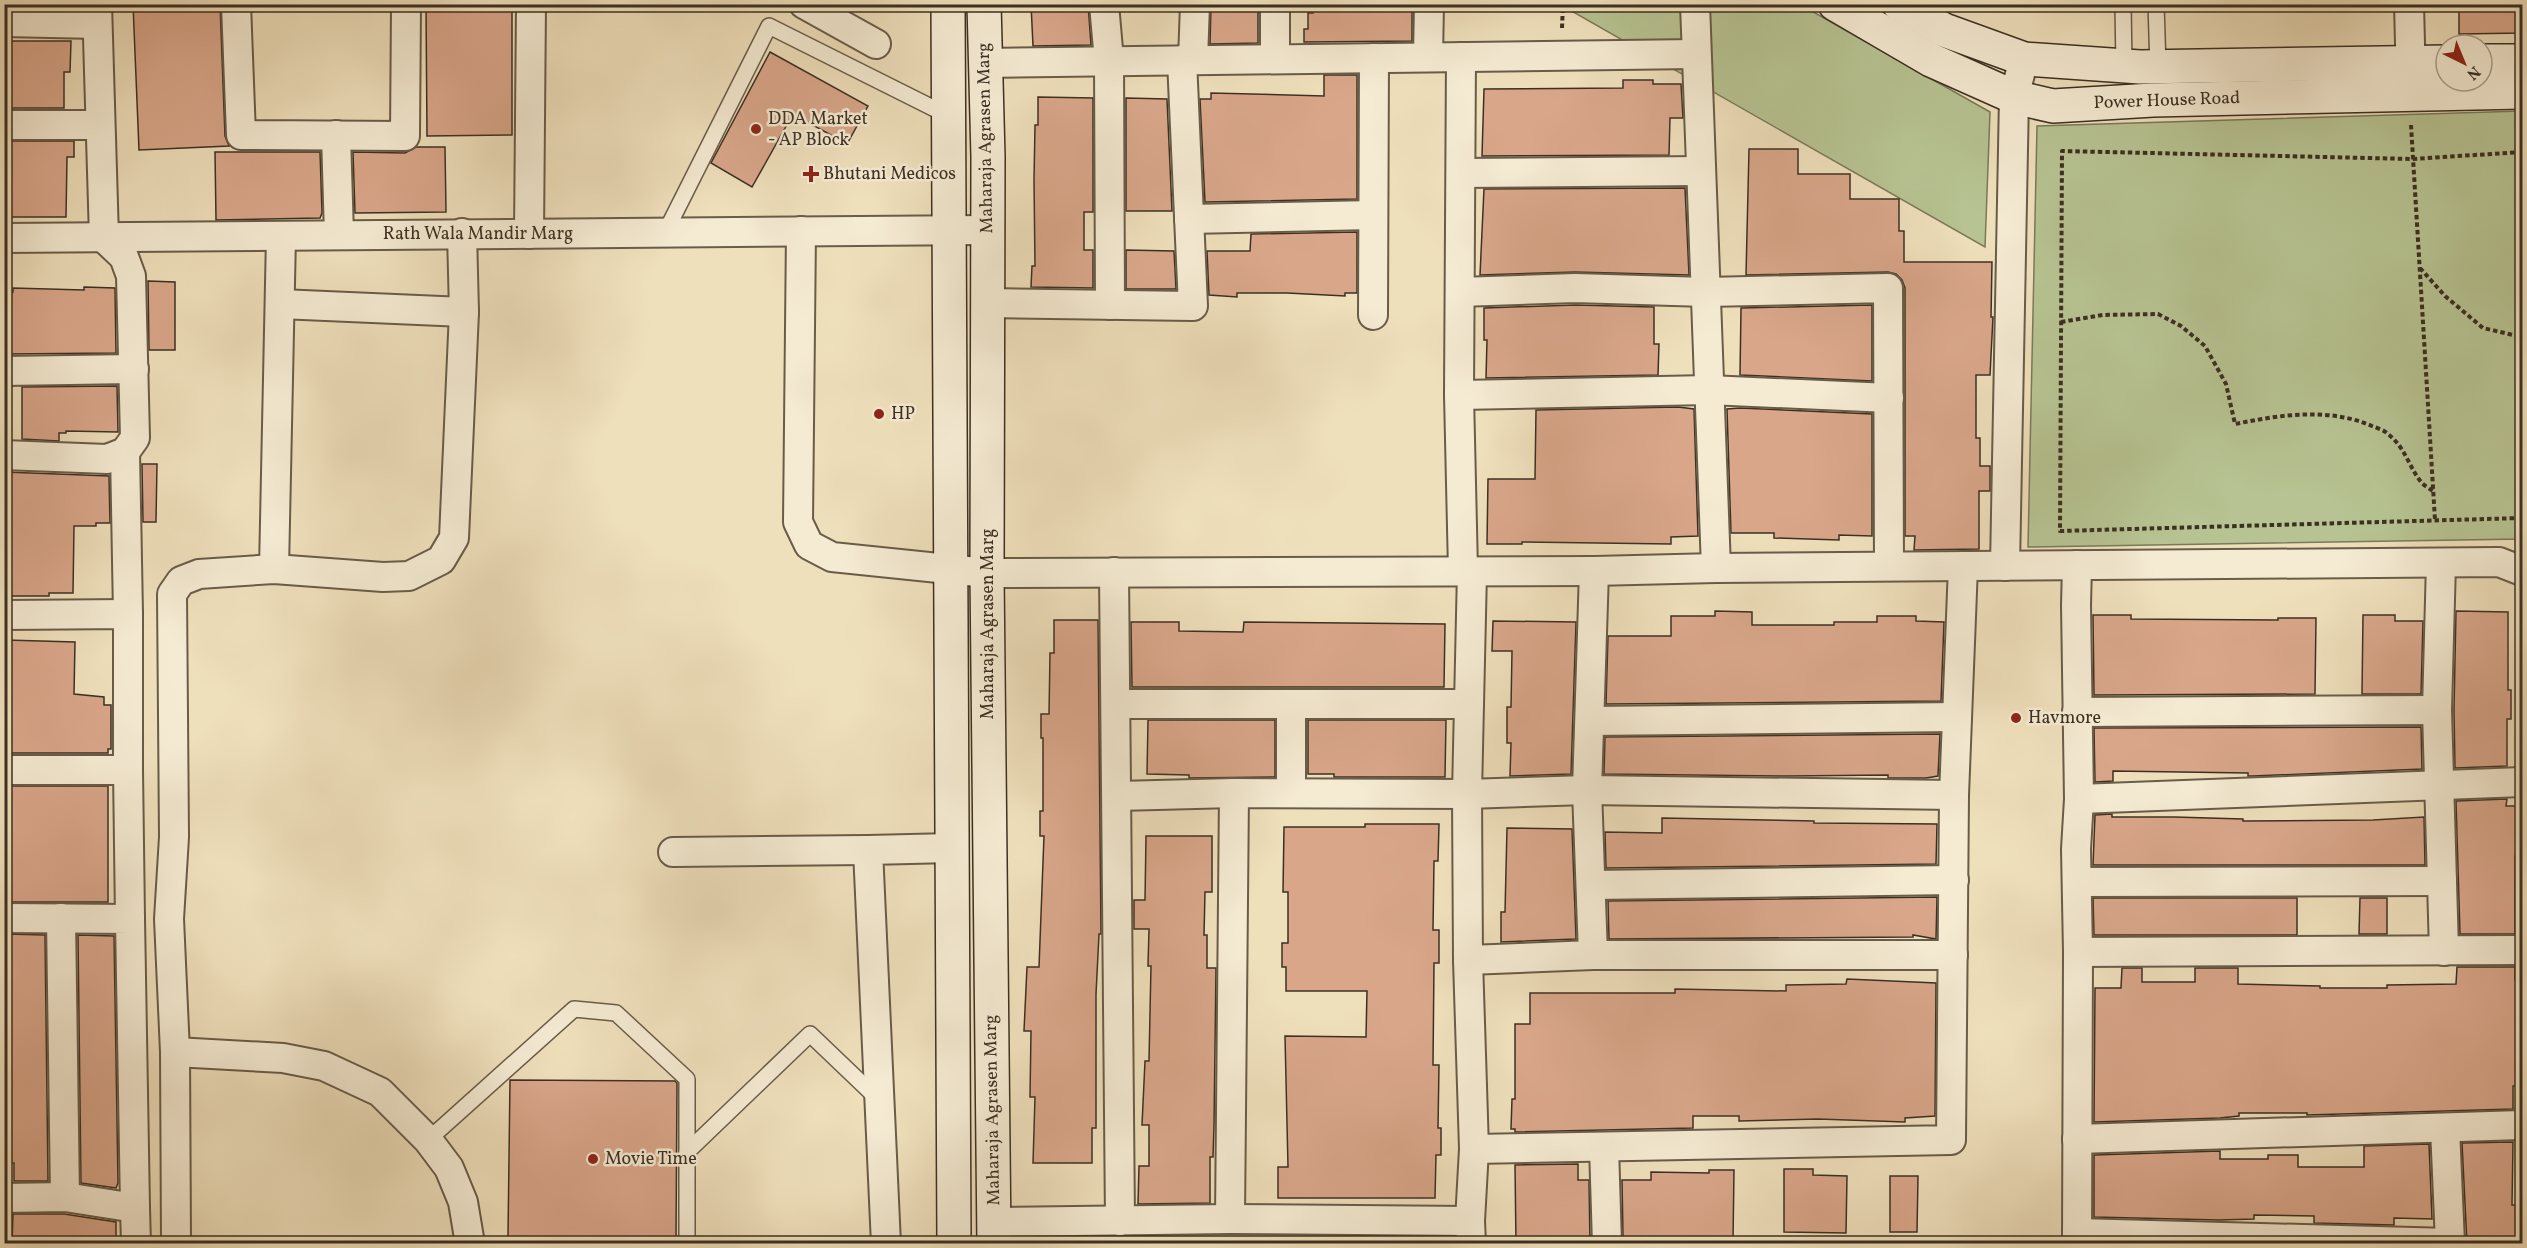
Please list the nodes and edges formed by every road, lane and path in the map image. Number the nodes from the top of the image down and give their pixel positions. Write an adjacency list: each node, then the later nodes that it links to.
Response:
1 (236, 4): 43 (street)
2 (406, 4): 43 (street)
3 (531, 4): 55 (street)
4 (804, 4): 19 (street)
5 (948, 4): 40 (street, Maharaja Agrasen Marg)
6 (984, 4): 32 (street, Maharaja Agrasen Marg)
7 (1104, 4): 29 (street)
8 (1195, 4): 26 (street)
9 (1275, 4): 25 (street)
10 (1428, 4): 21 (street)
11 (1695, 4): 20 (street)
12 (1835, 4): 38 (street, Power House Road)
13 (1899, 4): 24 (street, Power House Road)
14 (2123, 4): 34 (lane)
15 (2156, 4): 35 (lane)
16 (2409, 4): 30 (street)
17 (97, 14): 18 (street); 42 (street)
18 (4, 22)
19 (876, 44)
20 (1696, 54): 22 (street); 46 (street)
21 (1428, 57): 22 (street); 23 (street)
22 (1461, 57): 47 (street)
23 (1374, 58): 25 (street); 48 (street)
24 (2024, 58): 33 (street, Power House Road); 38 (street)
25 (1275, 59): 26 (street)
26 (1188, 60): 29 (street); 49 (street)
27 (2494, 61): 28 (street)
28 (2523, 61)
29 (1108, 62): 32 (street); 65 (street)
30 (2410, 62): 31 (street, Power House Road); 35 (street, Power House Road); 37 (street)
31 (2434, 62)
32 (986, 63): 51 (street, Maharaja Agrasen Marg)
33 (2077, 63): 34 (street, Power House Road); 39 (street)
34 (2124, 66): 35 (street, Power House Road)
35 (2158, 67)
36 (2523, 92): 37 (street, Power House Road)
37 (2411, 94): 39 (street, Power House Road)
38 (2014, 97): 39 (street, Power House Road); 83 (street)
39 (2072, 105)
40 (950, 116): 50 (street, Maharaja Agrasen Marg); 54 (lane)
41 (4, 125): 42 (street)
42 (100, 125): 58 (street)
43 (336, 135): 56 (street)
44 (2523, 152): 45 (path)
45 (2412, 159): 60 (path); 68 (path)
46 (1701, 171): 47 (street); 62 (street)
47 (1461, 172): 61 (street)
48 (1372, 215): 49 (street); 67 (street)
49 (1189, 219): 65 (street)
50 (951, 230): 51 (street, Rath Wala Mandir Marg); 52 (street, Rath Wala Mandir Marg); 87 (street, Maharaja Agrasen Marg)
51 (988, 230): 63 (street, Maharaja Agrasen Marg)
52 (801, 231): 54 (street, Rath Wala Mandir Marg); 87 (street)
53 (462, 233): 55 (street, Rath Wala Mandir Marg); 56 (street, Rath Wala Mandir Marg); 66 (street)
54 (666, 233): 55 (street, Rath Wala Mandir Marg)
55 (529, 234)
56 (339, 235): 57 (street, Rath Wala Mandir Marg)
57 (281, 236): 58 (street, Rath Wala Mandir Marg); 64 (street)
58 (104, 237): 59 (street, Rath Wala Mandir Marg); 70 (street)
59 (4, 238)
60 (2420, 268): 69 (path); 77 (path)
61 (1460, 291): 62 (street); 73 (street)
62 (1706, 292): 72 (street); 74 (street)
63 (988, 303): 65 (street); 92 (street, Maharaja Agrasen Marg)
64 (280, 304): 66 (street); 86 (street)
65 (1110, 305)
66 (464, 312): 86 (street)
67 (1373, 315)
68 (2061, 322): 77 (path); 79 (path)
69 (2523, 337)
70 (134, 369): 71 (street); 75 (street)
71 (4, 371)
72 (1709, 390): 73 (street); 74 (street); 85 (street)
73 (1460, 395): 88 (street)
74 (1889, 398): 81 (street)
75 (125, 452): 76 (street); 93 (street)
76 (4, 455)
77 (2433, 491): 79 (path)
78 (2523, 518): 79 (path)
79 (2435, 520)
80 (2440, 563): 84 (street); 90 (street); 98 (street)
81 (1888, 566): 82 (street); 85 (street)
82 (1963, 566): 83 (street); 100 (street)
83 (2005, 566): 84 (street)
84 (2077, 566): 99 (street)
85 (1716, 568): 89 (street)
86 (274, 569): 129 (street)
87 (951, 570): 92 (street); 113 (street, Maharaja Agrasen Marg)
88 (1467, 571): 89 (street); 91 (street); 97 (street)
89 (1594, 571): 101 (street)
90 (2523, 571)
91 (1114, 572): 92 (street); 95 (street)
92 (987, 573): 144 (street, Maharaja Agrasen Marg)
93 (128, 614): 94 (street); 103 (street)
94 (4, 615)
95 (1117, 704): 96 (street); 109 (street)
96 (1291, 704): 97 (street); 108 (street)
97 (1469, 704): 110 (street)
98 (2437, 710): 99 (street); 105 (street)
99 (2077, 712): 112 (street)
100 (1957, 717): 101 (street); 111 (street)
101 (1590, 721): 106 (street)
102 (4, 770): 103 (street)
103 (128, 770): 122 (street)
104 (2523, 782): 105 (street)
105 (2440, 785): 112 (street); 117 (street)
106 (1587, 790): 110 (street); 111 (street); 119 (street)
107 (1234, 793): 108 (street); 109 (street); 141 (street)
108 (1291, 793): 110 (street)
109 (1118, 795): 142 (street)
110 (1467, 795): 128 (street)
111 (1954, 795): 116 (street)
112 (2079, 799): 118 (street)
113 (952, 848): 114 (street); 151 (street, Maharaja Agrasen Marg)
114 (868, 850): 115 (street); 130 (street)
115 (673, 852)
116 (1953, 880): 119 (street); 127 (street)
117 (2442, 881): 118 (street); 124 (street)
118 (2077, 882): 125 (street)
119 (1591, 885): 126 (street)
120 (4, 918): 121 (street)
121 (60, 918): 122 (street); 138 (street)
122 (130, 920): 140 (street)
123 (2523, 950): 124 (street)
124 (2444, 951): 125 (street)
125 (2078, 952): 133 (street)
126 (1593, 955): 127 (street); 128 (street)
127 (1953, 955): 135 (street)
128 (1468, 960): 136 (street)
129 (175, 1052): 134 (street); 147 (street)
130 (879, 1100): 137 (lane); 150 (street)
131 (2523, 1125): 132 (street)
132 (2445, 1128): 133 (street); 145 (street)
133 (2077, 1138): 145 (street)
134 (428, 1140): 137 (lane); 148 (street)
135 (1604, 1147): 136 (street); 152 (street)
136 (1474, 1149): 143 (street)
137 (687, 1152): 149 (lane)
138 (65, 1197): 139 (street); 140 (street)
139 (4, 1198)
140 (135, 1208): 146 (street)
141 (1230, 1219): 142 (street); 143 (street)
142 (1120, 1221): 144 (street)
143 (1470, 1232)
144 (994, 1233)
145 (2077, 1238)
146 (135, 1244)
147 (176, 1244)
148 (470, 1244)
149 (687, 1244)
150 (886, 1244)
151 (954, 1244)
152 (1607, 1244)

